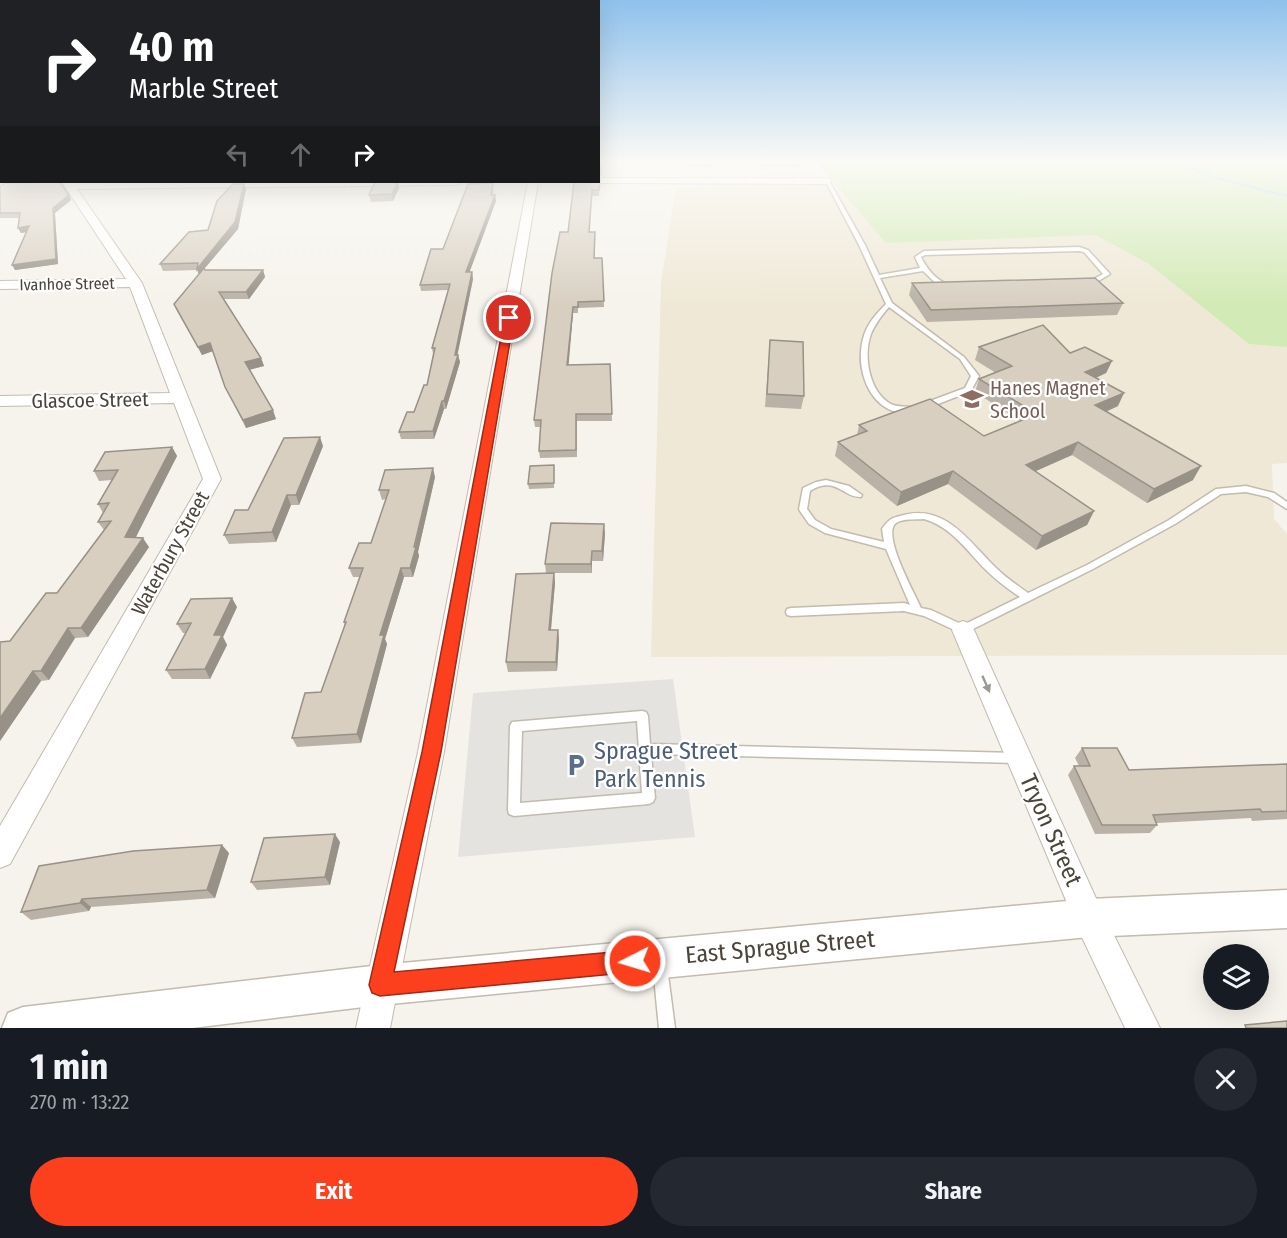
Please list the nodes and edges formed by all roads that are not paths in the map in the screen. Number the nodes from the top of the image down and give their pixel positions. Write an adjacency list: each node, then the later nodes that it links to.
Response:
1 (85, 209): 6 (street, Waterbury Street)
2 (528, 209): 26 (street)
3 (842, 209): 5 (lane)
4 (924, 269): 5 (lane); 7 (lane); 9 (lane)
5 (878, 277): 10 (lane)
6 (135, 283): 8 (street, Ivanhoe Street); 11 (street, Waterbury Street)
7 (1081, 283)
8 (0, 285)
9 (960, 287)
10 (889, 304): 10 (lane)
11 (180, 398): 12 (street, Glascoe Street); 22 (street, Waterbury Street)
12 (0, 401)
13 (858, 495): 15 (lane)
14 (1287, 506): 16 (lane)
15 (890, 547): 16 (lane); 17 (lane)
16 (1027, 598): 19 (lane)
17 (917, 609): 18 (lane); 19 (lane)
18 (791, 612)
19 (963, 630): 21 (street, Tryon Street, one-way to 21)
20 (644, 749): 20 (lane); 21 (lane)
21 (1019, 758): 24 (street, Tryon Street)
22 (0, 854)
23 (1287, 909): 24 (street, East Sprague Street)
24 (1089, 918): 25 (street, East Sprague Street); 30 (street, Tryon Street)
25 (658, 959): 26 (street, East Sprague Street); 29 (lane)
26 (380, 985): 27 (street, East Sprague Street); 28 (street)
27 (23, 1028)
28 (373, 1028)
29 (667, 1028)
30 (1143, 1028)

